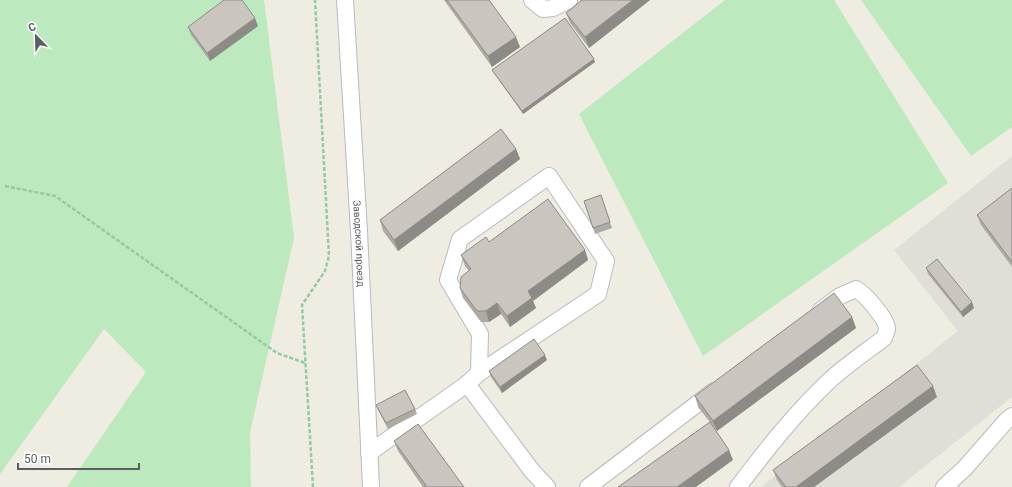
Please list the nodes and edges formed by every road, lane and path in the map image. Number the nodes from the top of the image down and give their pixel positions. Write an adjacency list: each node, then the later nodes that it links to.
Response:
1 (315, 0): 7 (path)
2 (345, 0): 12 (street, Заводской проезд)
3 (532, 0): 4 (street)
4 (569, 0)
5 (5, 186): 7 (path)
6 (808, 320): 17 (street)
7 (306, 363): 13 (path)
8 (480, 373): 8 (street); 10 (street)
9 (726, 382): 16 (street)
10 (467, 384): 12 (street); 15 (street)
11 (1012, 416): 18 (street)
12 (369, 453): 14 (street, Заводской проезд)
13 (313, 487)
14 (371, 487)
15 (547, 487)
16 (588, 487)
17 (738, 487)
18 (944, 487)

